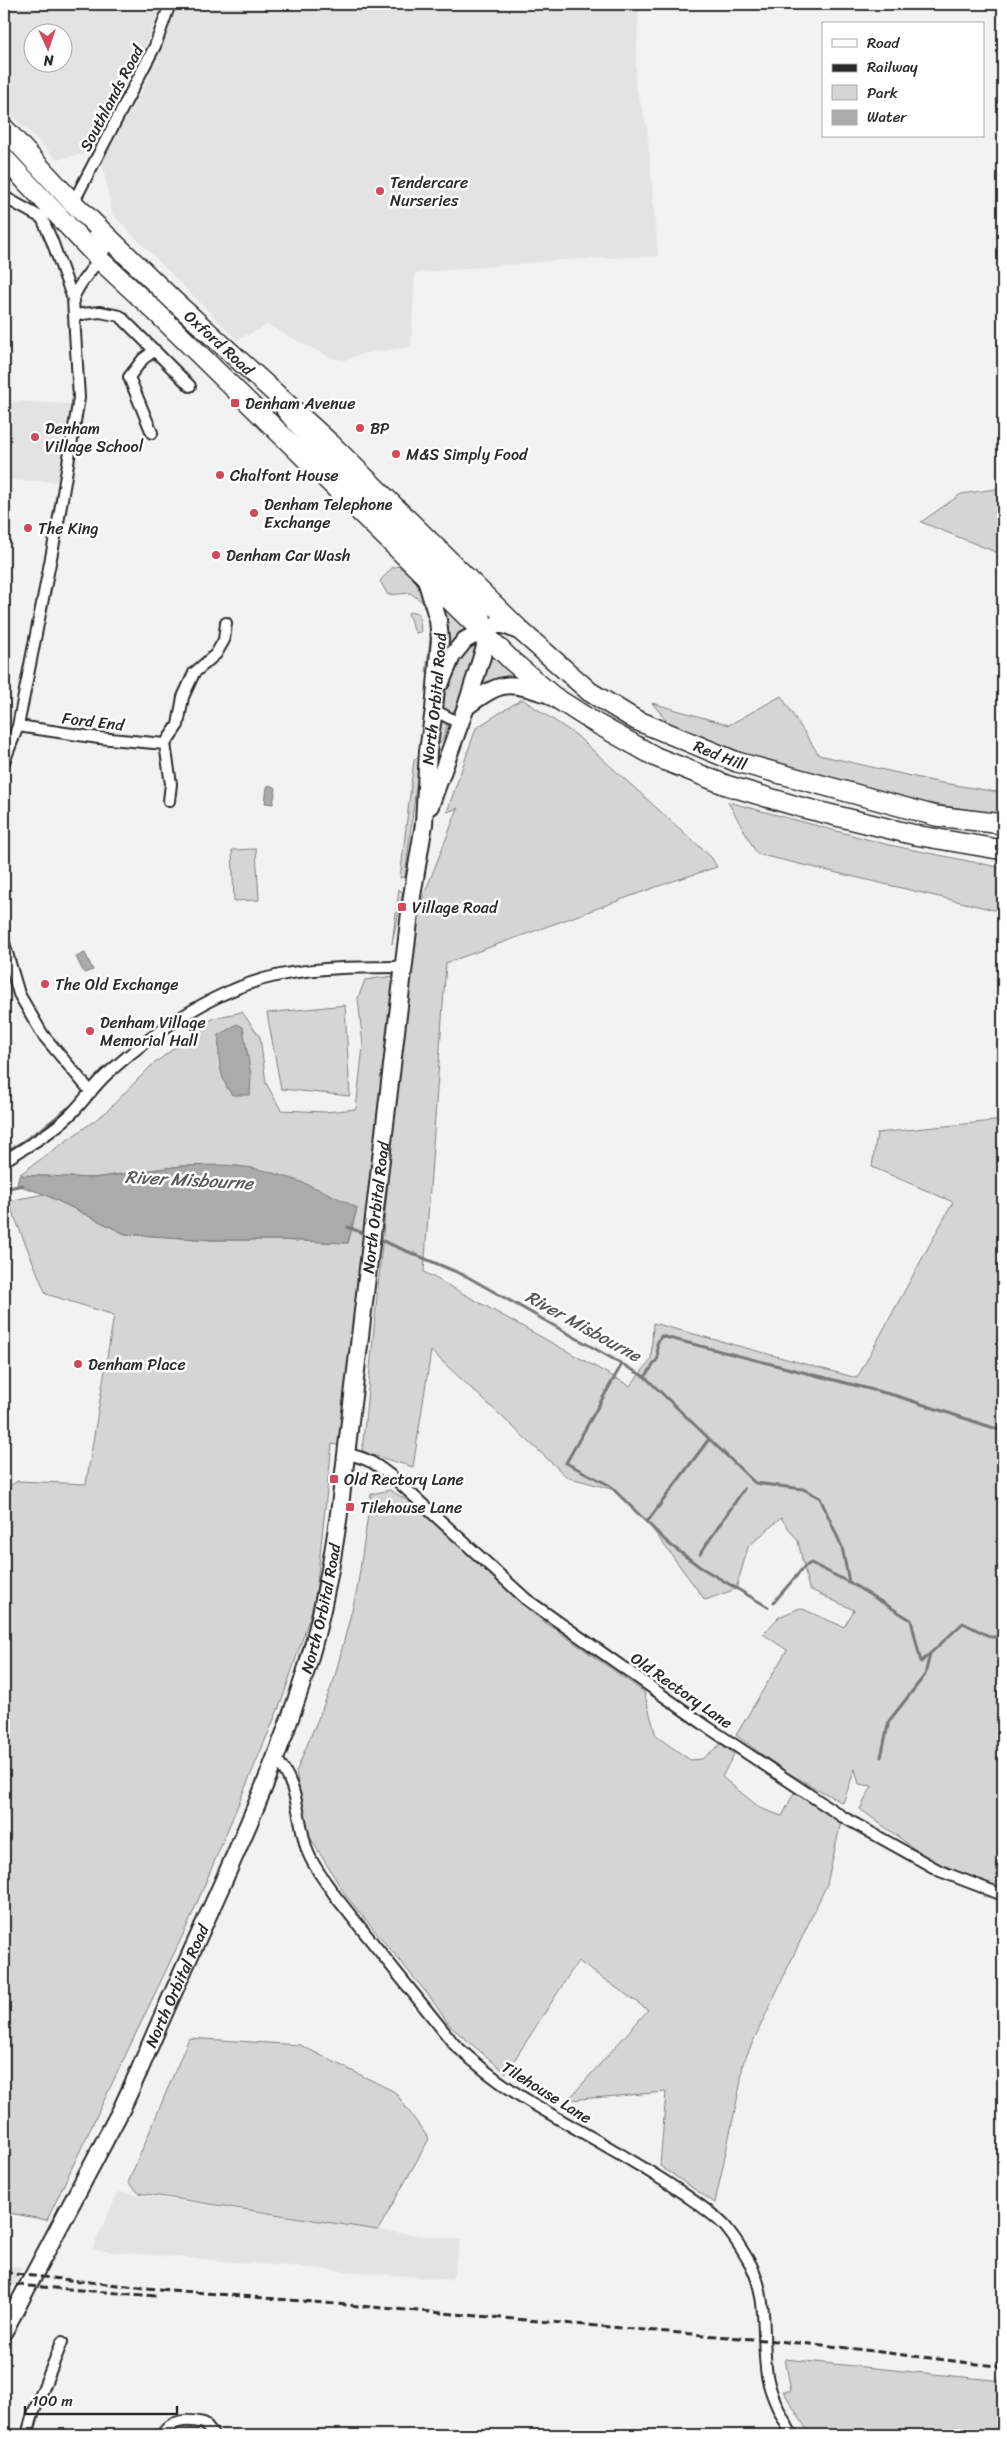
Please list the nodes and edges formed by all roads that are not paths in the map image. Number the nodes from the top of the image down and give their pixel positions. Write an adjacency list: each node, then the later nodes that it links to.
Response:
1 (170, 4): 5 (street, Southlands Road)
2 (4, 128): 5 (highway, Oxford Road)
3 (4, 158): 6 (highway, Oxford Road)
4 (4, 197): 7 (street)
5 (73, 203): 6 (street); 10 (highway, Oxford Road)
6 (100, 260): 7 (street); 13 (highway, Oxford Road)
7 (73, 299): 8 (street)
8 (74, 314): 9 (street); 22 (street)
9 (154, 350): 11 (street); 12 (street)
10 (251, 371): 14 (highway, Oxford Road); 16 (main road, North Orbital Road)
11 (190, 386)
12 (152, 433)
13 (425, 576): 16 (highway, Oxford Road); 19 (main road, North Orbital Road)
14 (481, 593): 17 (highway, Red Hill)
15 (226, 623): 23 (street)
16 (483, 631): 17 (main road); 18 (highway, Red Hill); 19 (main road); 20 (main road, North Orbital Road)
17 (522, 632): 29 (highway, Red Hill)
18 (553, 696): 20 (main road); 30 (highway, Red Hill)
19 (435, 704): 21 (street); 25 (main road, North Orbital Road)
20 (466, 707): 21 (main road, North Orbital Road)
21 (459, 723): 24 (main road, North Orbital Road)
22 (18, 726): 23 (street, Ford End); 26 (street)
23 (164, 744): 27 (street)
24 (450, 748): 25 (street); 28 (main road, North Orbital Road)
25 (428, 751): 28 (main road, North Orbital Road)
26 (4, 762)
27 (169, 800)
28 (424, 824): 32 (main road, North Orbital Road)
29 (1003, 824)
30 (1003, 850)
31 (4, 943): 33 (street)
32 (404, 967): 33 (street); 35 (main road, North Orbital Road)
33 (91, 1092): 34 (street)
34 (4, 1161)
35 (346, 1454): 36 (main road, North Orbital Road); 37 (street, Old Rectory Lane)
36 (275, 1758): 38 (main road, North Orbital Road); 43 (street, Tilehouse Lane)
37 (1003, 1895)
38 (4, 2331)
39 (62, 2342): 40 (street)
40 (27, 2435)
41 (162, 2435): 42 (street)
42 (213, 2435)
43 (792, 2435)

